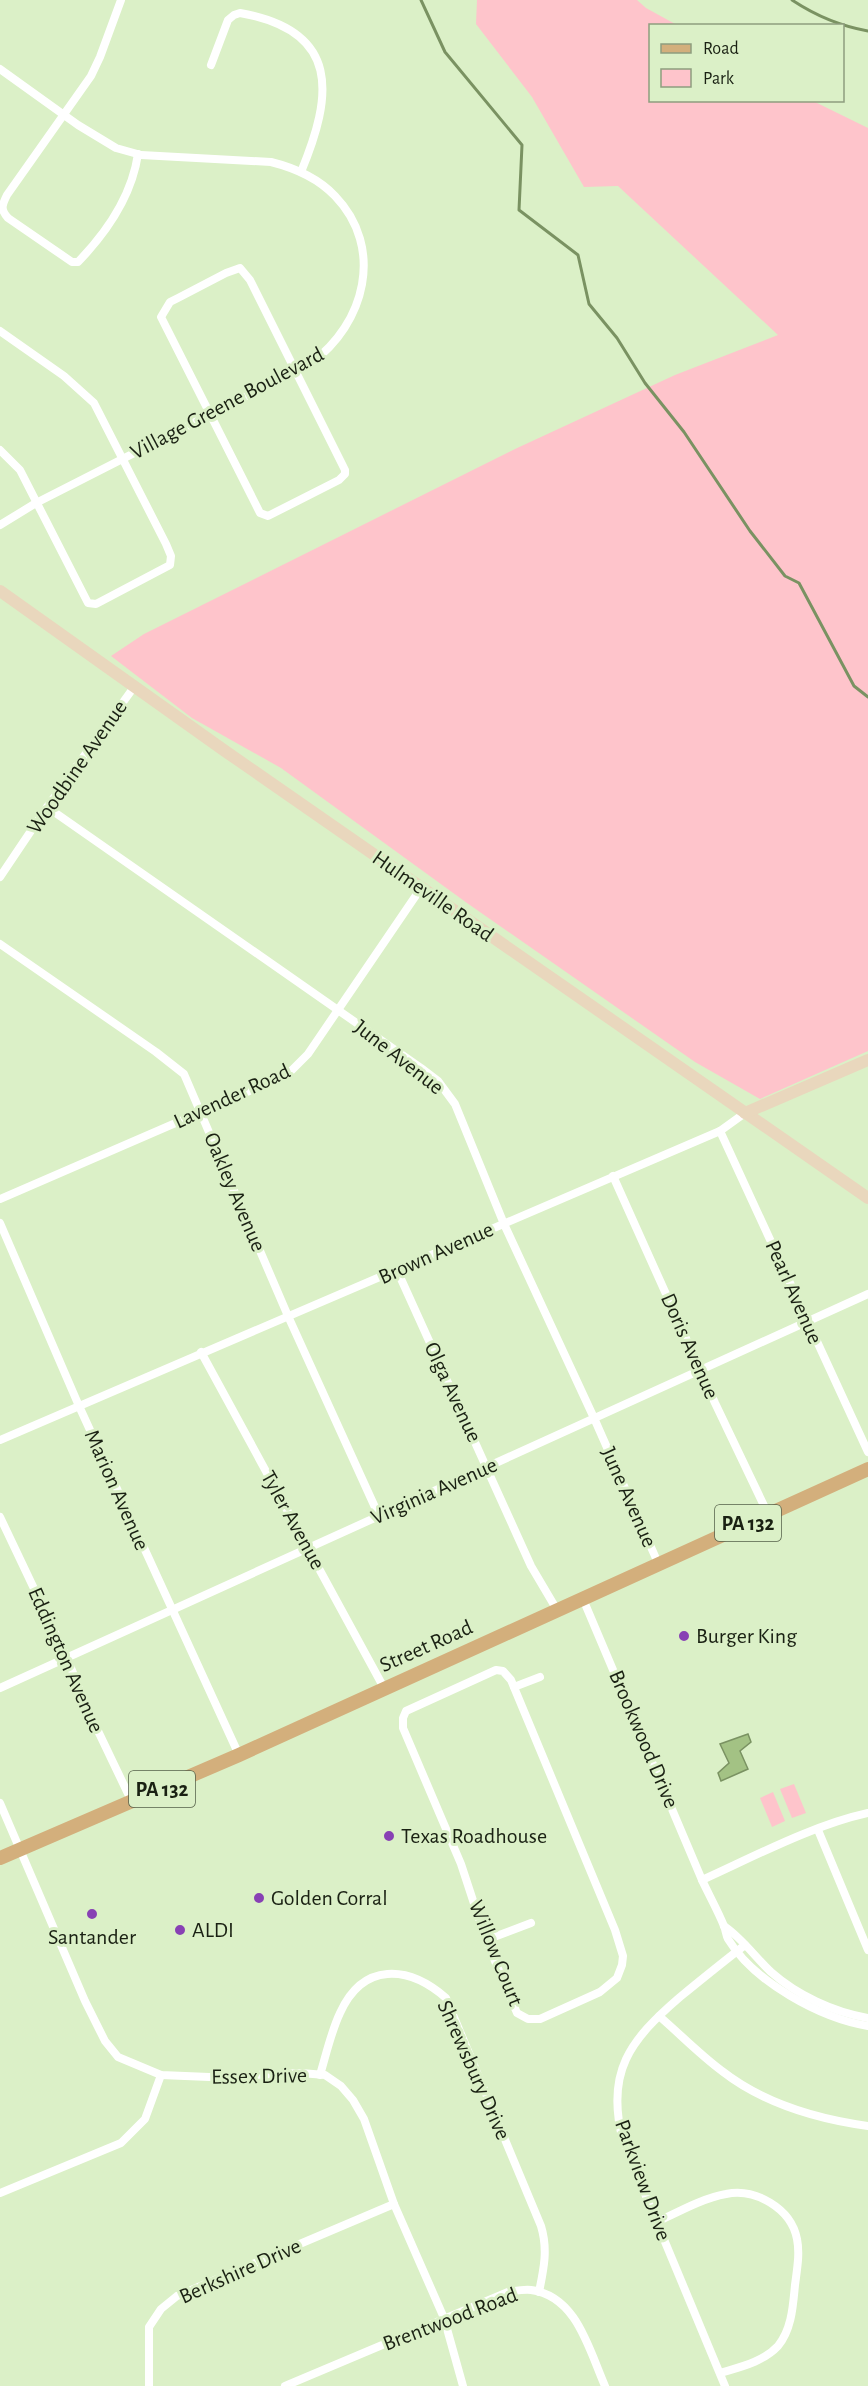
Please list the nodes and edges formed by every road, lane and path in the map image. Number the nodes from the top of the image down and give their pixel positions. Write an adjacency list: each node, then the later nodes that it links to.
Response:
1 (121, 0): 4 (street)
2 (211, 65): 6 (street)
3 (0, 69): 4 (street, Village Greene Boulevard)
4 (64, 114): 5 (street, Village Greene Boulevard); 5 (street)
5 (138, 154): 6 (street, Village Greene Boulevard)
6 (301, 172): 8 (street, Village Greene Boulevard)
7 (0, 331): 11 (street)
8 (296, 371): 9 (street, Village Greene Boulevard); 9 (street); 9 (street)
9 (209, 414): 11 (street, Village Greene Boulevard)
10 (0, 450): 12 (street)
11 (123, 459): 12 (street, Village Greene Boulevard); 12 (street)
12 (36, 503): 13 (street, Village Greene Boulevard)
13 (0, 523)
14 (0, 591): 15 (main road, Hulmeville Road)
15 (134, 687): 16 (street, Woodbine Avenue); 18 (main road, Hulmeville Road)
16 (47, 807): 17 (street, Woodbine Avenue); 20 (street, June Avenue)
17 (0, 877)
18 (421, 888): 20 (street, Lavender Road); 23 (main road, Hulmeville Road)
19 (0, 944): 22 (street, Oakley Avenue)
20 (339, 1011): 22 (street, Lavender Road); 29 (street, June Avenue)
21 (868, 1060): 23 (main road, Brown Avenue)
22 (201, 1112): 27 (street, Lavender Road); 32 (street, Oakley Avenue)
23 (746, 1113): 24 (street, Brown Avenue); 26 (main road, Hulmeville Road)
24 (720, 1131): 25 (street, Brown Avenue); 33 (street, Pearl Avenue)
25 (613, 1176): 29 (street, Brown Avenue); 35 (street, Doris Avenue)
26 (868, 1198)
27 (0, 1199)
28 (0, 1223): 36 (street, Marion Avenue)
29 (504, 1224): 30 (street, Brown Avenue); 37 (street, June Avenue)
30 (397, 1270): 32 (street, Brown Avenue); 40 (street, Olga Avenue)
31 (868, 1294): 33 (street, Virginia Avenue)
32 (288, 1316): 34 (street, Brown Avenue); 43 (street, Oakley Avenue)
33 (806, 1321): 35 (street, Virginia Avenue); 39 (street, Pearl Avenue)
34 (201, 1352): 36 (street, Brown Avenue); 45 (street, Tyler Avenue)
35 (700, 1370): 37 (street, Virginia Avenue); 42 (street, Doris Avenue)
36 (79, 1406): 38 (street, Brown Avenue); 48 (street, Marion Avenue)
37 (594, 1418): 40 (street, Virginia Avenue); 46 (street, June Avenue)
38 (0, 1440)
39 (868, 1452)
40 (487, 1467): 43 (street, Virginia Avenue); 49 (street, Olga Avenue)
41 (868, 1469): 42 (main road, Street Road / PA 132)
42 (768, 1514): 46 (main road, Street Road / PA 132)
43 (379, 1516): 45 (street, Virginia Avenue)
44 (0, 1517): 50 (street, Eddington Avenue)
45 (308, 1548): 48 (street, Virginia Avenue); 54 (street, Tyler Avenue)
46 (658, 1563): 47 (main road, Street Road / PA 132)
47 (583, 1599): 49 (main road, Street Road / PA 132); 62 (street, Brookwood Drive)
48 (171, 1610): 50 (street, Virginia Avenue); 55 (street, Marion Avenue)
49 (557, 1611): 54 (main road, Street Road / PA 132)
50 (67, 1658): 53 (street, Virginia Avenue); 56 (street, Eddington Avenue)
51 (540, 1677): 52 (street)
52 (514, 1687): 65 (street, Willow Court); 65 (street, Willow Court)
53 (0, 1688)
54 (384, 1688): 55 (main road, Street Road / PA 132)
55 (239, 1755): 56 (main road, Street Road / PA 132)
56 (132, 1802): 60 (main road, Street Road / PA 132)
57 (0, 1803): 60 (street, Essex Drive)
58 (868, 1813): 59 (street)
59 (818, 1830): 62 (street); 67 (street)
60 (21, 1850): 61 (main road, Street Road / PA 132); 72 (street, Essex Drive)
61 (0, 1858)
62 (702, 1880): 64 (street, Brookwood Drive)
63 (531, 1923): 65 (street)
64 (724, 1926): 66 (street, Brookwood Drive); 68 (street, Brookwood Drive)
65 (486, 1940)
66 (745, 1945): 68 (street, Parkview Drive); 70 (street, Brookwood Drive)
67 (868, 1950)
68 (737, 1951): 69 (street, Parkview Drive); 71 (street, Brookwood Drive)
69 (659, 2016): 74 (street); 77 (street, Parkview Drive)
70 (868, 2018)
71 (868, 2026)
72 (161, 2075): 73 (street, Essex Drive); 75 (street)
73 (320, 2075): 76 (street, Essex Drive); 78 (street, Shrewsbury Drive)
74 (868, 2126)
75 (0, 2193)
76 (394, 2204): 79 (street, Essex Drive); 81 (street, Berkshire Drive)
77 (657, 2222): 80 (street, Parkview Drive); 80 (street)
78 (539, 2292): 79 (street, Brentwood Road); 84 (street, Brentwood Road)
79 (444, 2318): 82 (street, Brentwood Road); 83 (street, Essex Drive)
80 (720, 2373): 85 (street, Parkview Drive)
81 (149, 2386)
82 (285, 2386)
83 (463, 2386)
84 (604, 2386)
85 (725, 2386)

